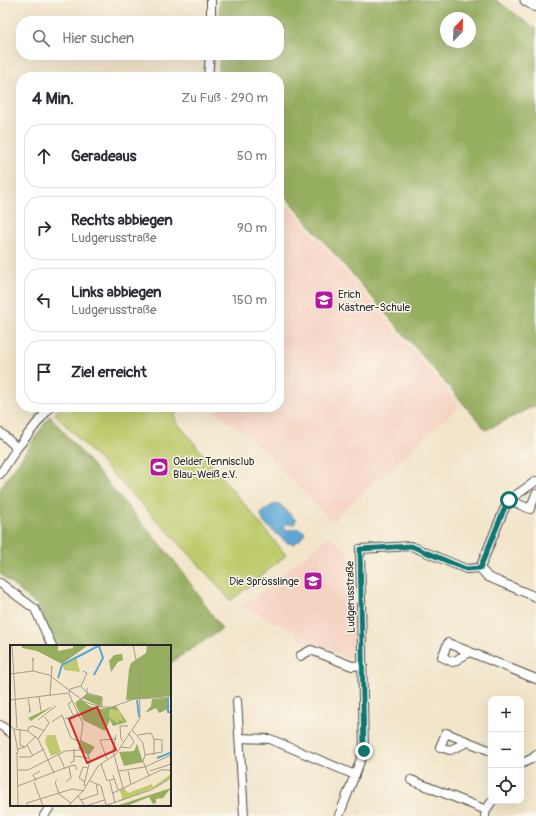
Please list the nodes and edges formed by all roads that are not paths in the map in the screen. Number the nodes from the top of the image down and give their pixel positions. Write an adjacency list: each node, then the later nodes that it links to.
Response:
1 (211, 0): 4 (street)
2 (526, 0): 3 (street)
3 (536, 6)
4 (210, 16)
5 (210, 60): 6 (street)
6 (208, 72)
7 (46, 412): 9 (street)
8 (0, 432): 9 (street)
9 (17, 448): 10 (street)
10 (0, 474)
11 (536, 481): 13 (street)
12 (536, 494): 13 (street)
13 (509, 500): 14 (street)
14 (480, 568): 16 (street); 20 (street, Ludgerusstraße)
15 (0, 582): 17 (street)
16 (536, 597)
17 (52, 645)
18 (470, 652): 21 (street)
19 (300, 656): 20 (street)
20 (362, 665): 30 (street, Ludgerusstraße)
21 (536, 679)
22 (238, 701): 25 (street)
23 (0, 725): 24 (street)
24 (10, 732)
25 (240, 738): 30 (street); 36 (street)
26 (468, 742): 27 (street)
27 (488, 750)
28 (536, 755): 29 (street)
29 (524, 762)
30 (355, 776): 37 (street, Ludgerusstraße)
31 (411, 780): 34 (street)
32 (490, 804): 34 (street)
33 (50, 806): 35 (street)
34 (486, 813)
35 (44, 816)
36 (244, 816)
37 (339, 816)

